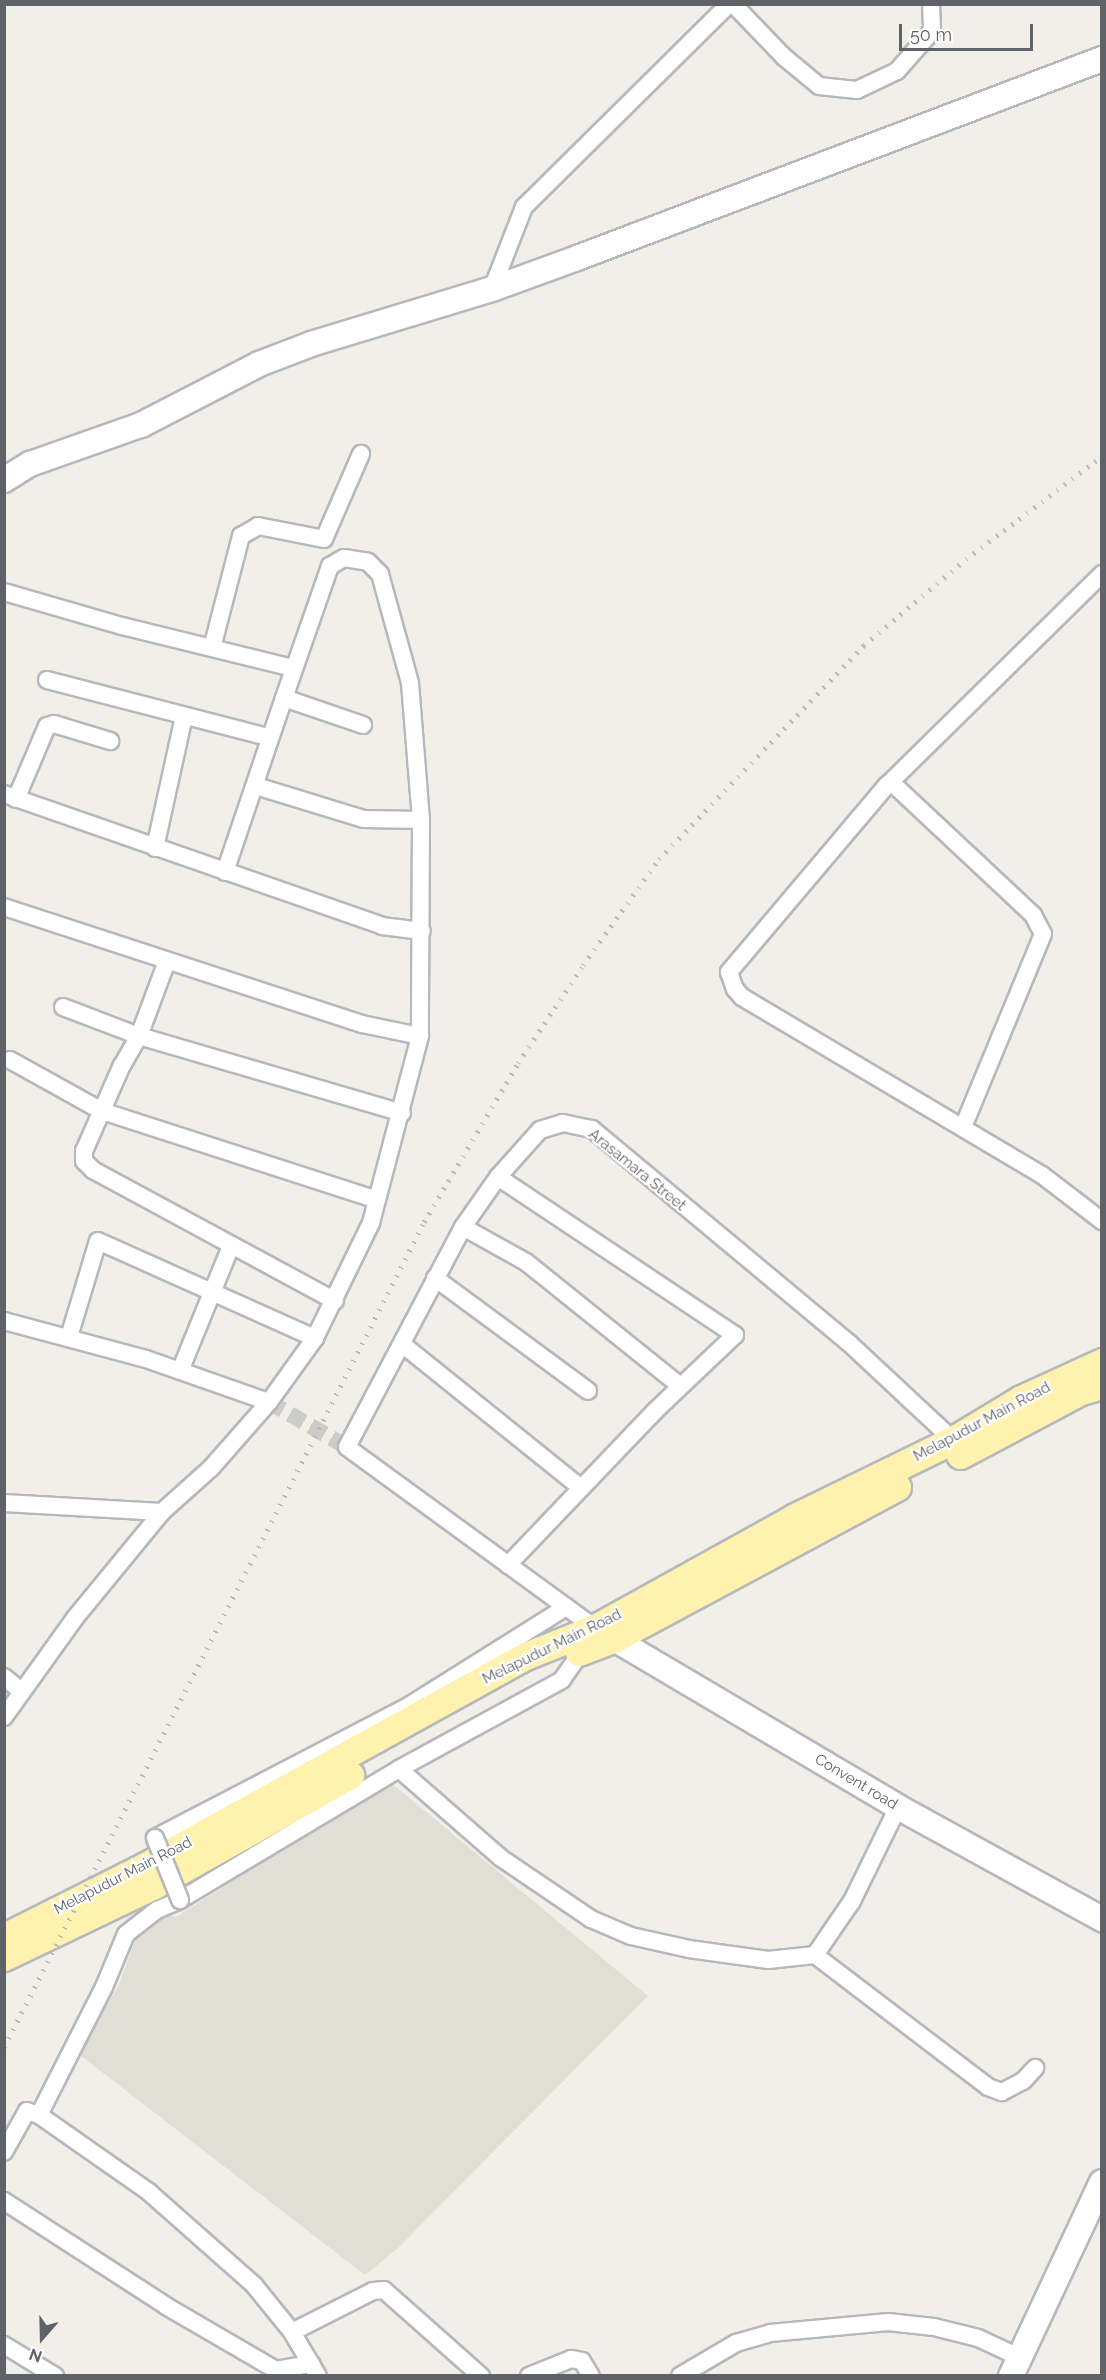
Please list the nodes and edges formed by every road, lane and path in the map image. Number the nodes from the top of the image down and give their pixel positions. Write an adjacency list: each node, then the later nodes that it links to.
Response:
1 (731, 4): 2 (street); 4 (street)
2 (931, 4)
3 (1101, 59): 4 (street)
4 (492, 289): 6 (street)
5 (361, 454): 9 (street)
6 (4, 480)
7 (1101, 574): 17 (street)
8 (4, 592): 9 (street)
9 (212, 648): 10 (street)
10 (293, 668): 12 (street); 20 (street)
11 (47, 680): 13 (street)
12 (284, 698): 14 (street); 15 (street)
13 (183, 716): 15 (street); 21 (street)
14 (363, 725)
15 (268, 737): 18 (street)
16 (110, 741): 19 (street)
17 (891, 782): 32 (street); 32 (street)
18 (256, 786): 20 (street); 22 (street)
19 (10, 796): 21 (street)
20 (421, 820): 24 (street)
21 (155, 848): 22 (street)
22 (225, 872): 24 (street)
23 (4, 907): 25 (street)
24 (422, 931): 28 (street)
25 (167, 961): 27 (street); 28 (street)
26 (63, 1007): 27 (street)
27 (139, 1036): 30 (street); 31 (street)
28 (420, 1036): 31 (street)
29 (10, 1060): 30 (street)
30 (102, 1111): 34 (street); 37 (street)
31 (402, 1113): 34 (street)
32 (963, 1127): 35 (street)
33 (498, 1177): 36 (street, Arasamara Street); 48 (street); 51 (street, Arasamara Street)
34 (377, 1200): 40 (street)
35 (1101, 1221)
36 (463, 1227): 38 (street, Arasamara Street); 48 (street)
37 (231, 1246): 39 (street); 40 (street)
38 (435, 1278): 44 (street, Arasamara Street); 49 (street)
39 (211, 1294): 42 (street); 43 (street); 46 (street)
40 (335, 1301): 43 (street)
41 (4, 1321): 42 (street)
42 (69, 1337): 46 (street)
43 (315, 1338): 50 (street)
44 (402, 1344): 52 (street); 55 (street, Arasamara Street)
45 (1101, 1362): 51 (main road, Melapudur Main Road)
46 (180, 1371): 50 (street)
47 (1101, 1385): 57 (main road, Melapudur Main Road)
48 (680, 1386): 52 (street)
49 (588, 1391)
50 (269, 1402): 54 (street)
51 (953, 1440): 57 (main road, Melapudur Main Road)
52 (580, 1487): 55 (street)
53 (4, 1503): 54 (street)
54 (162, 1512): 59 (street)
55 (508, 1565): 56 (street)
56 (566, 1607): 57 (street); 63 (street, bridge)
57 (597, 1639): 61 (street); 62 (street, Convent road); 65 (main road, Melapudur Main Road); 67 (main road, Melapudur Main Road)
58 (4, 1677): 59 (street)
59 (20, 1690): 60 (street)
60 (4, 1717)
61 (399, 1769): 63 (street); 66 (street)
62 (898, 1807): 64 (street, Convent road); 66 (street)
63 (180, 1900): 69 (street)
64 (1101, 1919)
65 (4, 1937)
66 (814, 1955): 68 (street)
67 (4, 1957)
68 (1035, 2068)
69 (39, 2115): 70 (street); 73 (street)
70 (4, 2152)
71 (1101, 2181): 75 (street)
72 (4, 2201): 76 (street)
73 (292, 2332): 76 (street); 78 (street)
74 (4, 2345): 77 (street)
75 (1015, 2366): 81 (street)
76 (315, 2370)
77 (55, 2376)
78 (481, 2376)
79 (529, 2376): 80 (street)
80 (591, 2376)
81 (680, 2376)

